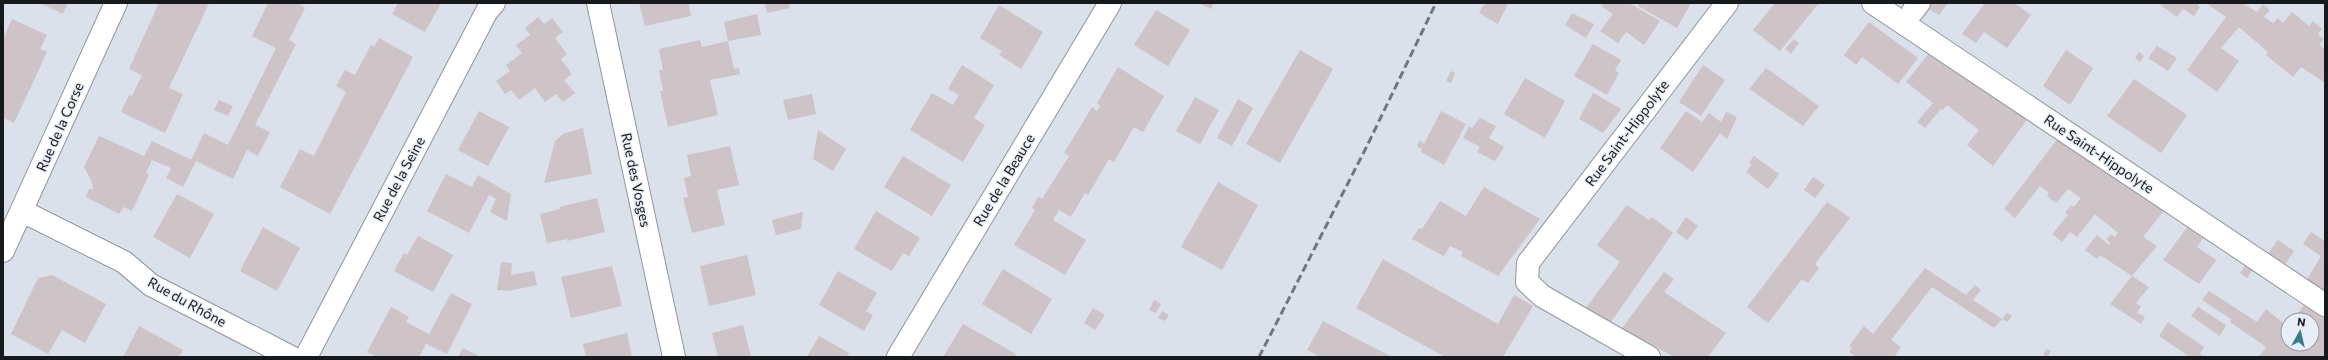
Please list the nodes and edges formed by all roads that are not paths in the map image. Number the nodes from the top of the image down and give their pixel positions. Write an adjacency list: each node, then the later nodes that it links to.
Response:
1 (116, 3): 7 (street, Rue de la Corse)
2 (494, 3): 11 (street, Rue de la Seine)
3 (598, 3): 12 (street, Rue des Vosges)
4 (1110, 3): 13 (street, Rue de la Beauce)
5 (1727, 3): 14 (street, Rue Saint-Hippolyte)
6 (1873, 3): 9 (street, Rue Saint-Hippolyte)
7 (22, 211): 8 (street, Rue de la Corse); 10 (street, Rue du Rhône)
8 (3, 251)
9 (2325, 305)
10 (291, 357)
11 (306, 357)
12 (674, 357)
13 (898, 357)
14 (1649, 357)

